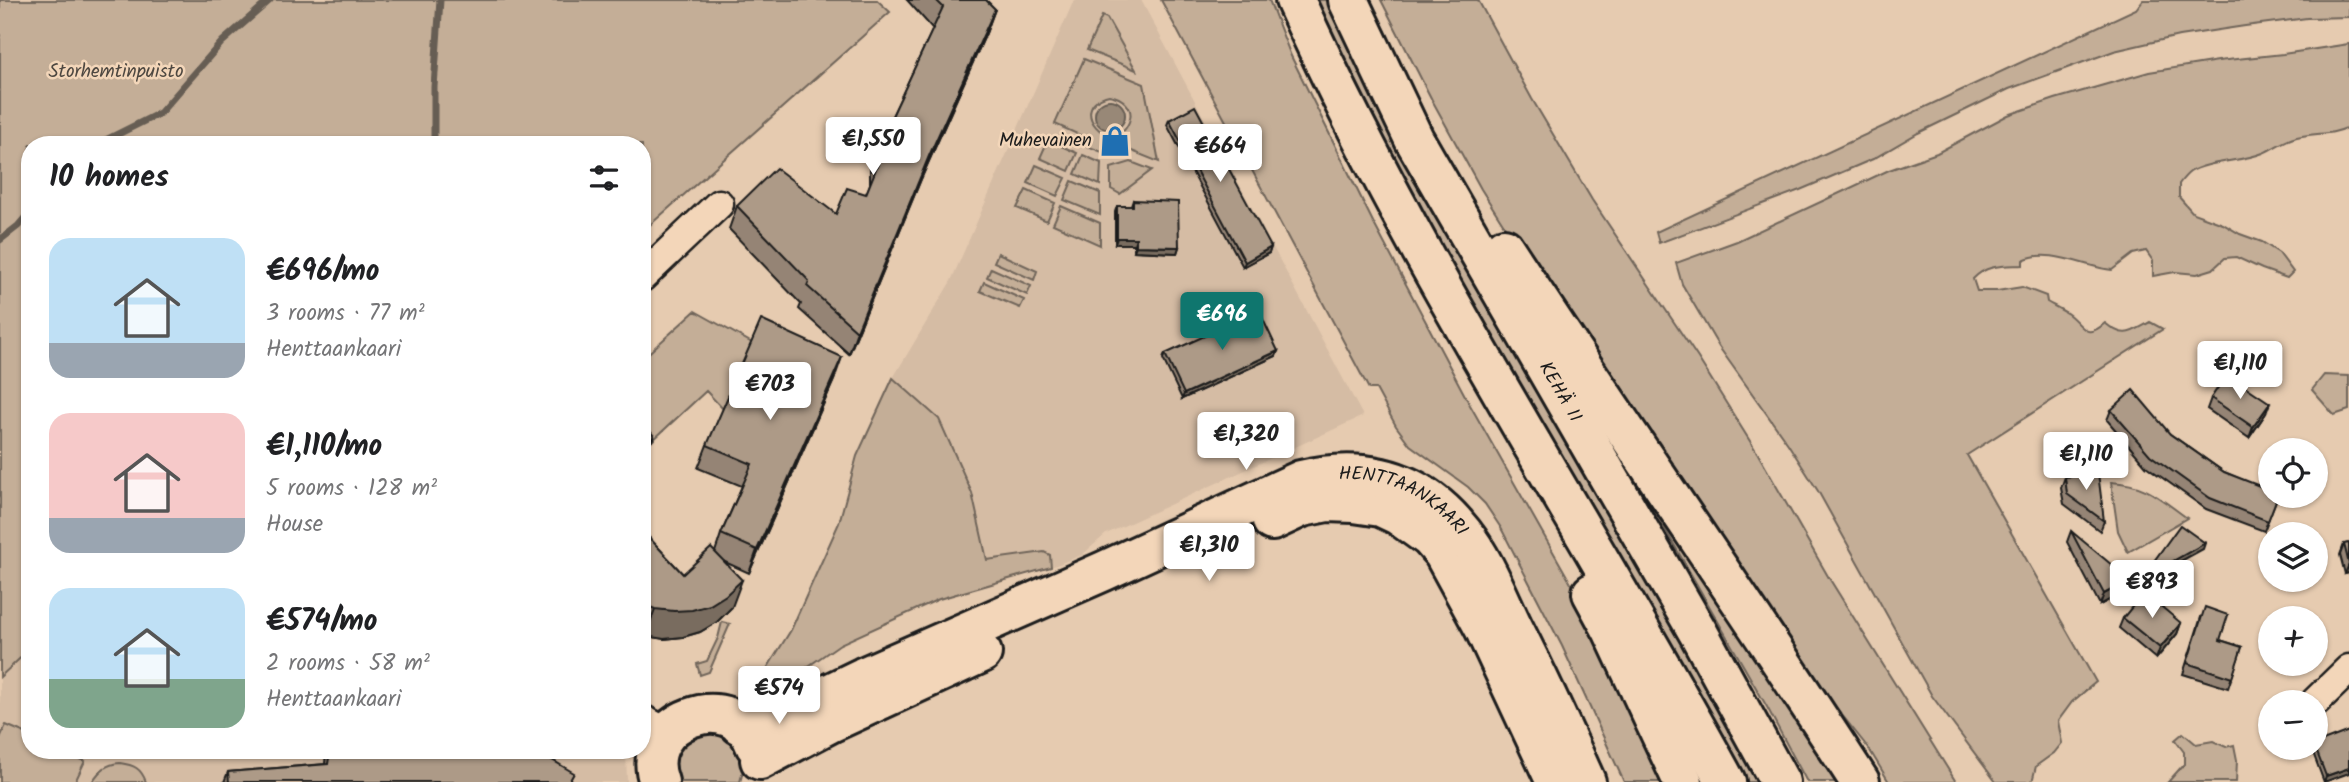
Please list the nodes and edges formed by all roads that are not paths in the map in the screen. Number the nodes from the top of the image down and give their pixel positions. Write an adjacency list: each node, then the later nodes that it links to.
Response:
1 (1295, 0): 6 (main road)
2 (1348, 0): 3 (main road, KEHÄ II)
3 (1414, 139): 17 (main road, KEHÄ II); 18 (main road)
4 (719, 204): 5 (street)
5 (651, 268)
6 (1545, 465): 15 (main road); 16 (main road)
7 (2349, 669): 8 (street)
8 (2327, 690)
9 (740, 725): 10 (main road); 11 (main road); 14 (main road, HENTTAANKAARI)
10 (654, 726): 12 (main road)
11 (758, 771): 13 (main road, HENTTAANKAARI)
12 (659, 782)
13 (1556, 782)
14 (1586, 782)
15 (1683, 782)
16 (1726, 782)
17 (1780, 782)
18 (1860, 782)

